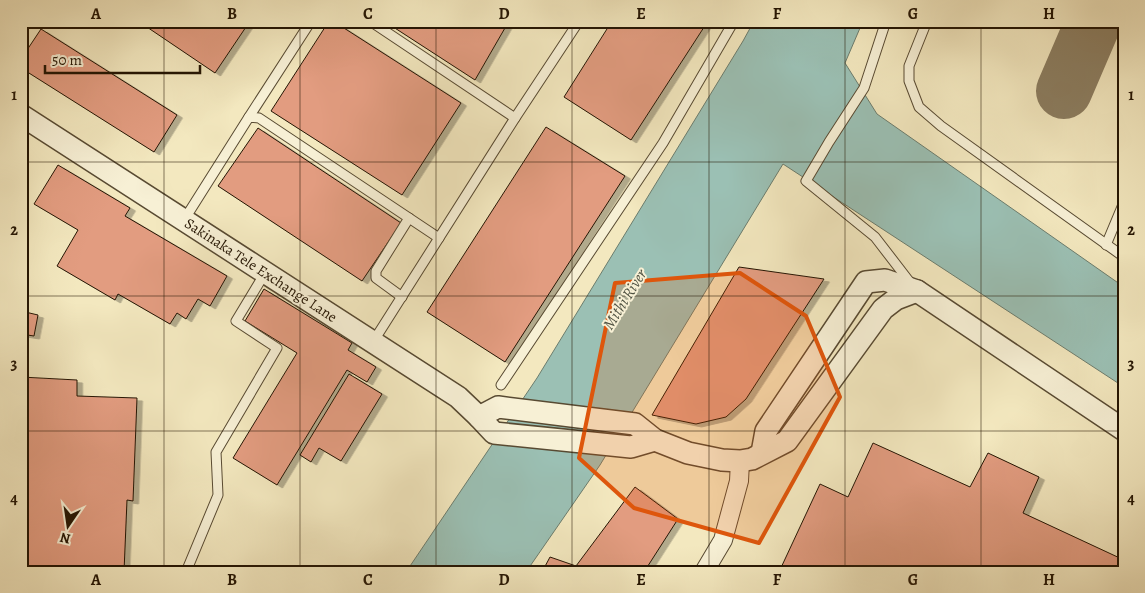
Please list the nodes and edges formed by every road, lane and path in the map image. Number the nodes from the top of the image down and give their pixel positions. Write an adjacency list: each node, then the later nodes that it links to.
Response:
1 (312, 21): 8 (lane)
2 (370, 21): 9 (lane)
3 (578, 21): 9 (lane)
4 (734, 21): 20 (lane)
5 (886, 21): 17 (lane)
6 (927, 21): 14 (lane)
7 (21, 115): 12 (street, Sakinaka Tele Exchange Lane)
8 (250, 117): 11 (lane); 12 (lane)
9 (516, 118): 13 (lane)
10 (1124, 202): 14 (lane)
11 (410, 218): 13 (lane); 18 (lane)
12 (184, 220): 16 (street, Sakinaka Tele Exchange Lane)
13 (439, 238): 18 (lane)
14 (1106, 245): 15 (lane)
15 (1124, 257)
16 (265, 273): 19 (street, Sakinaka Tele Exchange Lane); 26 (lane)
17 (917, 291): 22 (street); 24 (street); 24 (street)
18 (402, 297): 19 (lane)
19 (373, 342): 21 (street, Sakinaka Tele Exchange Lane)
20 (500, 385)
21 (489, 412): 23 (street); 23 (street, Sakinaka Tele Exchange Lane)
22 (1124, 430)
23 (655, 440): 25 (street)
24 (762, 453): 25 (street)
25 (740, 460): 27 (street)
26 (186, 572)
27 (704, 572)

